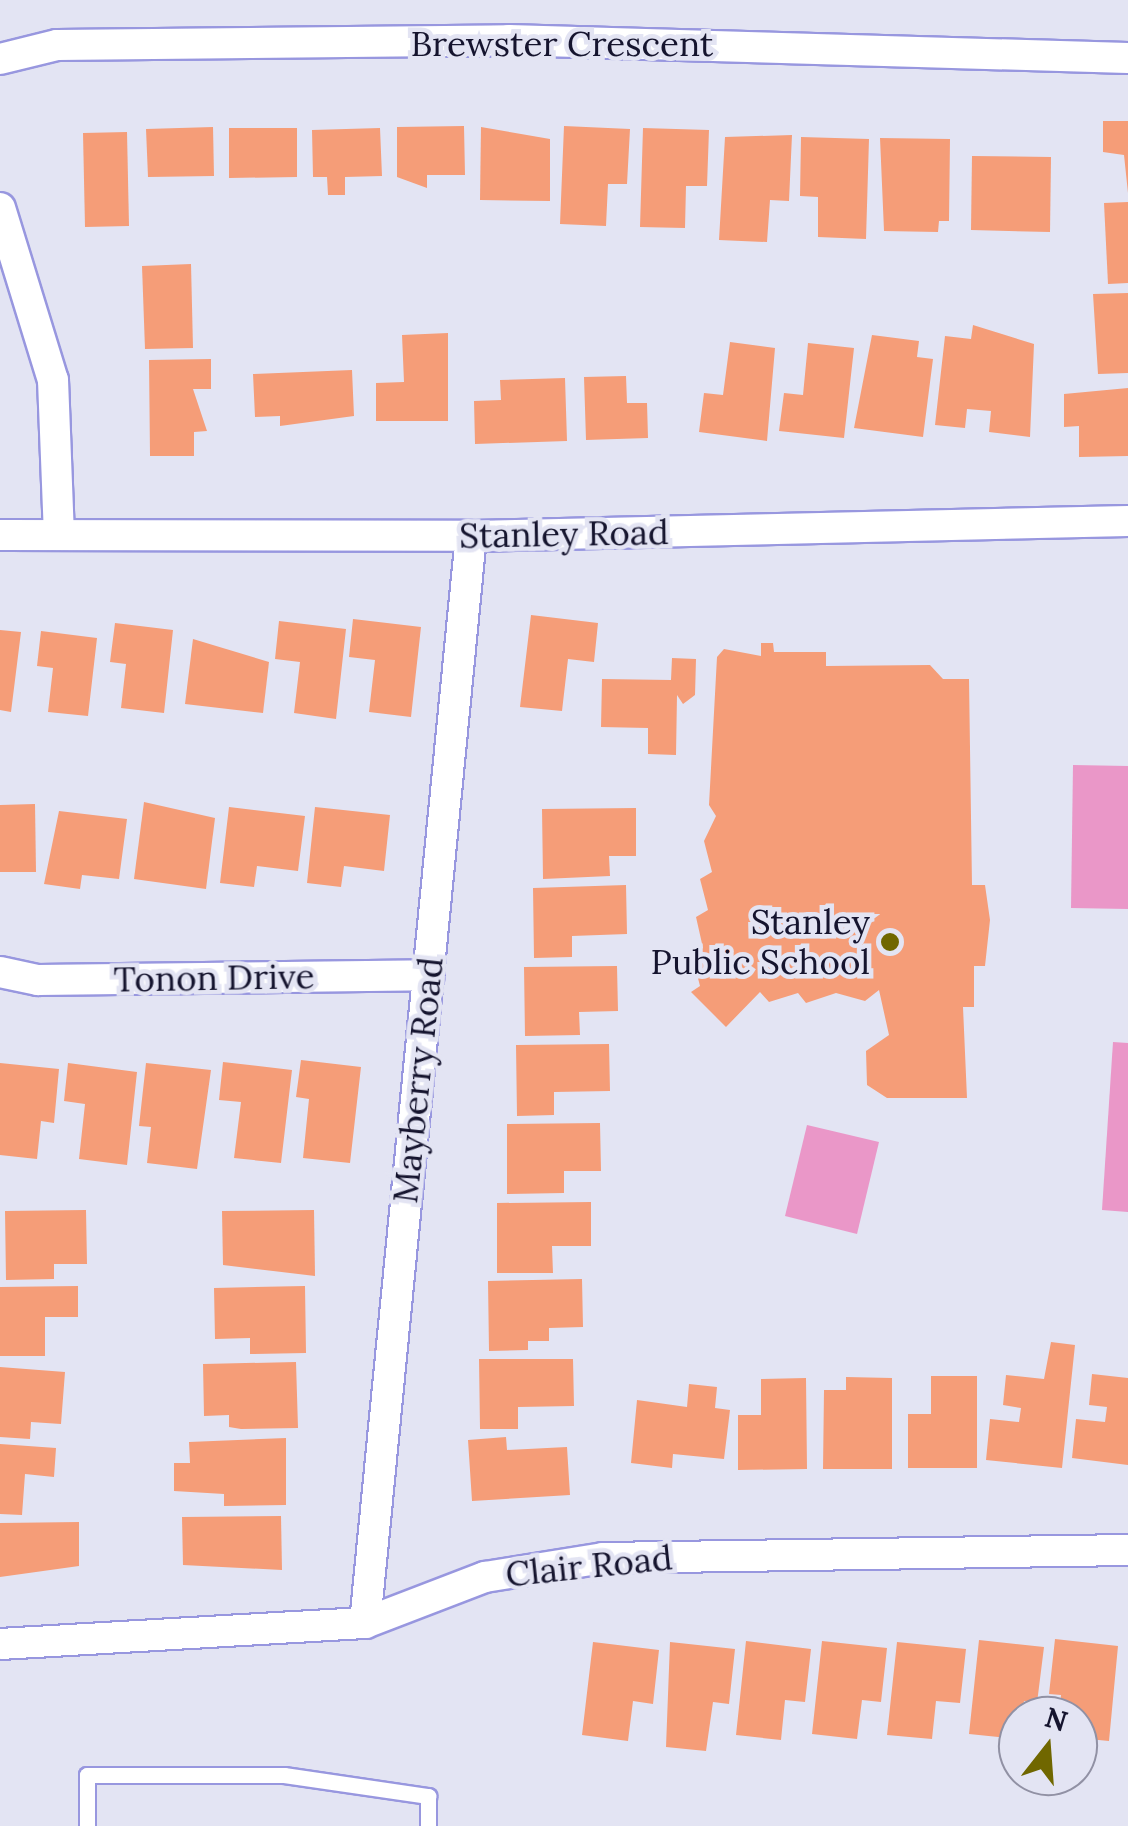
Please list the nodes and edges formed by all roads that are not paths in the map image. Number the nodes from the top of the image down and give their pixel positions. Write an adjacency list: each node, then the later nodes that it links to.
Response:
1 (1128, 58): 2 (street, Brewster Crescent)
2 (0, 59)
3 (0, 208): 5 (street)
4 (1128, 521): 7 (street, Stanley Road)
5 (59, 533): 6 (street, Stanley Road); 7 (street, Stanley Road)
6 (0, 535)
7 (471, 536): 9 (street, Mayberry Road)
8 (0, 972): 9 (street, Tonon Drive)
9 (428, 975): 11 (street, Mayberry Road)
10 (1128, 1550): 11 (street, Clair Road)
11 (365, 1622): 12 (street, Clair Road)
12 (0, 1644)
13 (87, 1826): 14 (lane)
14 (428, 1826)

